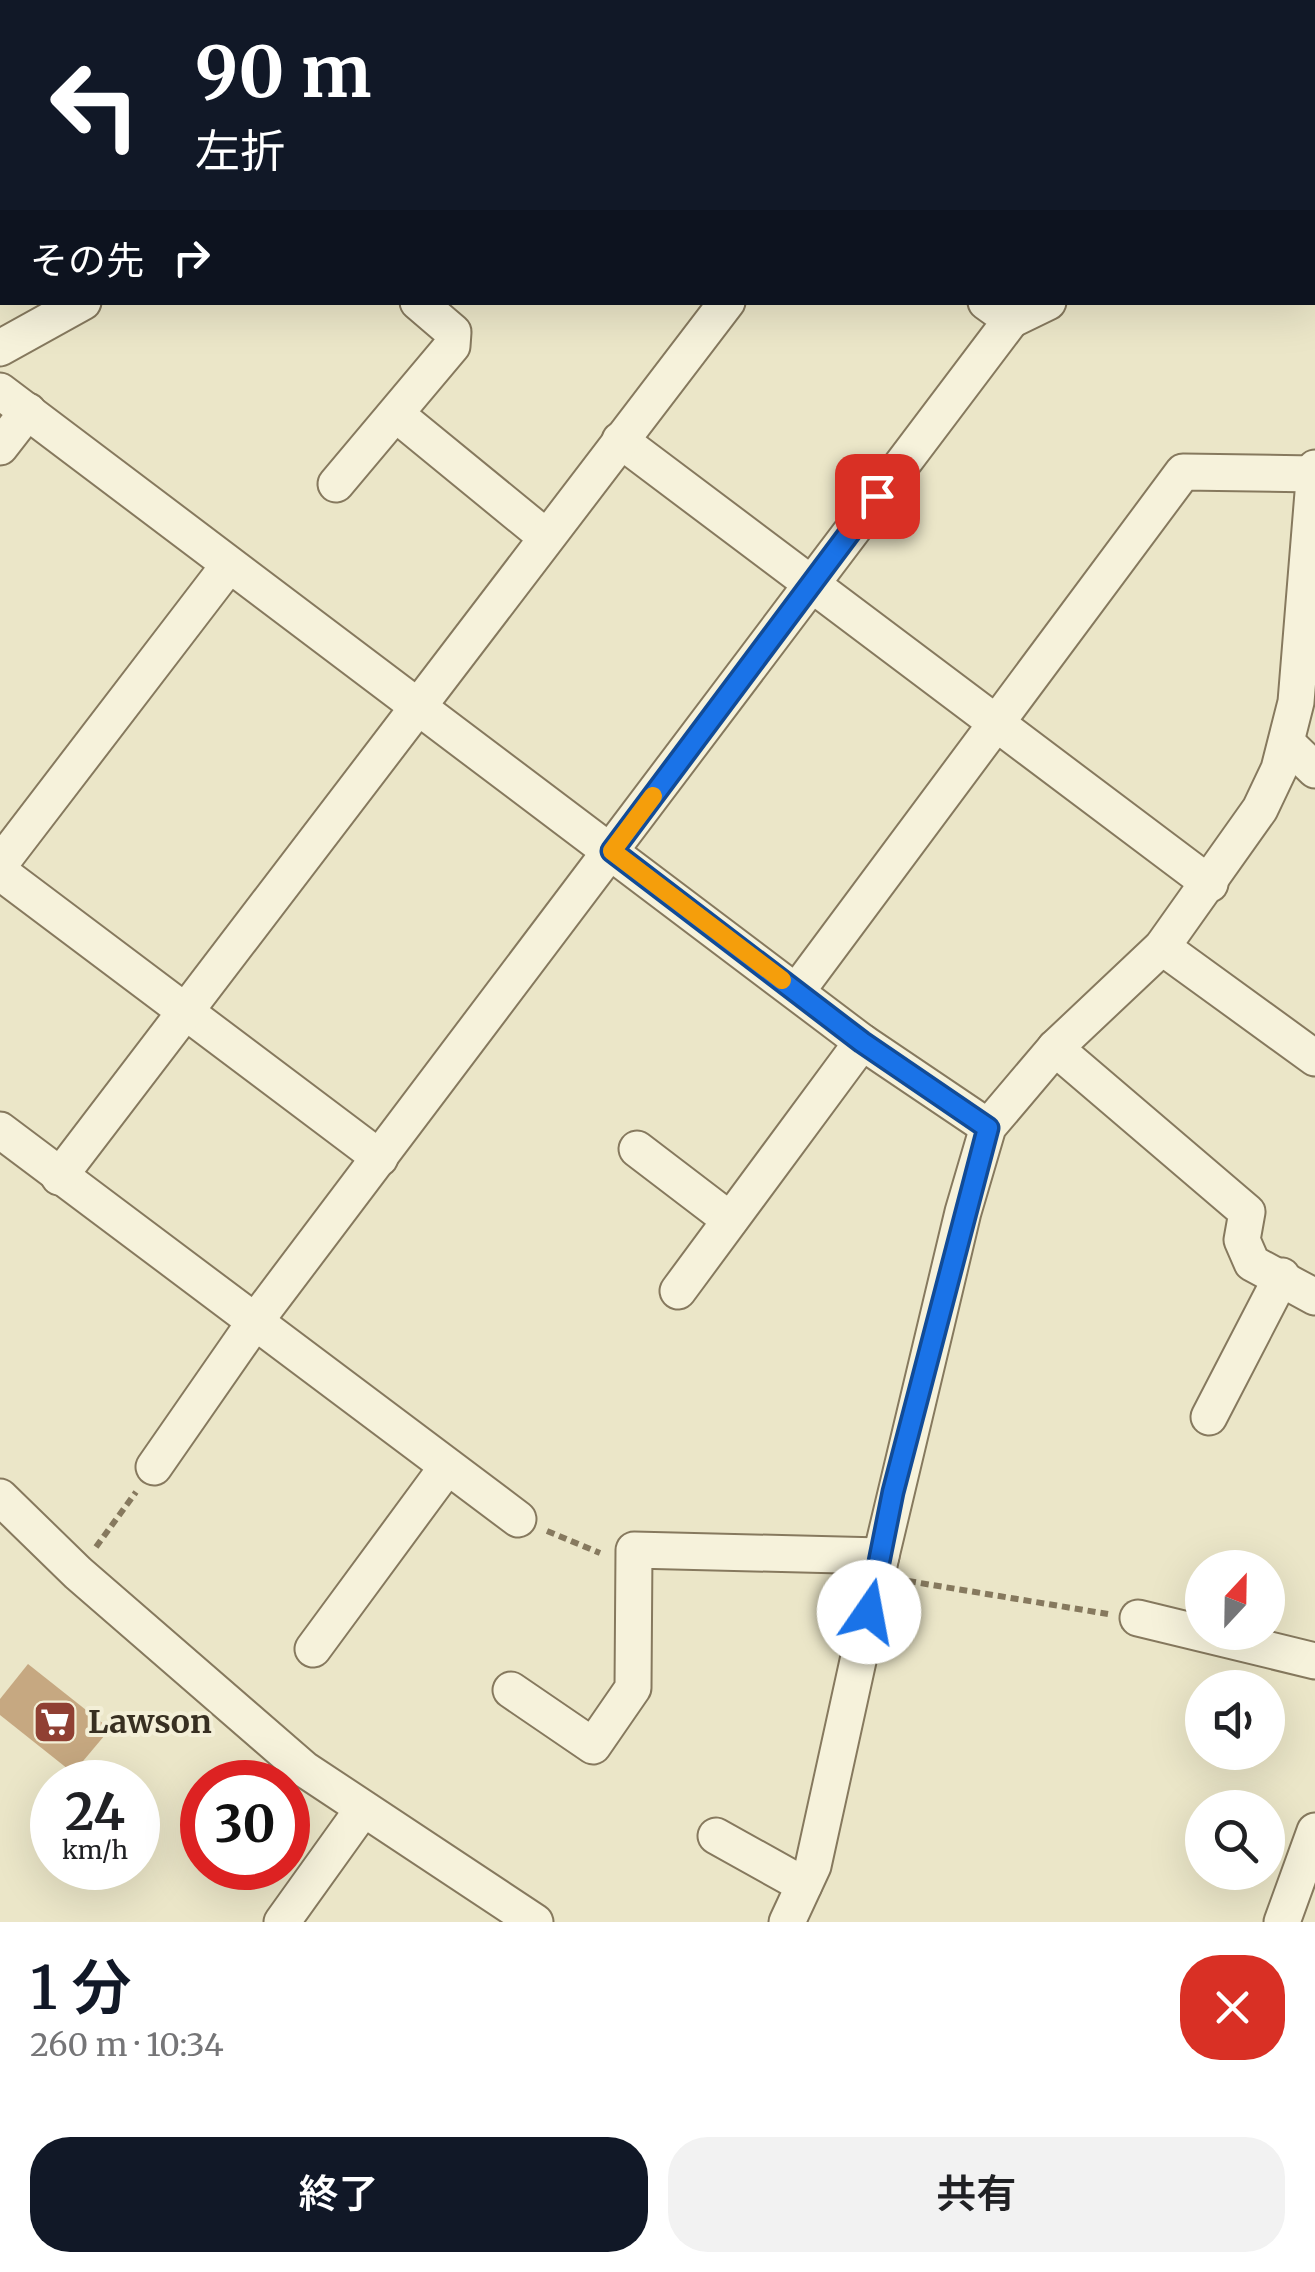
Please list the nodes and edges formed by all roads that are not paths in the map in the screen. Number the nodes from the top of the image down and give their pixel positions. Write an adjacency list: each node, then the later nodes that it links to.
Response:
1 (78, 305): 6 (street)
2 (421, 305): 8 (street)
3 (725, 305): 9 (street)
4 (1031, 305): 5 (street)
5 (998, 311): 15 (street)
6 (0, 348)
7 (14, 401): 10 (street); 14 (street)
8 (397, 415): 11 (street); 13 (street)
9 (620, 440): 13 (street); 15 (street)
10 (0, 448)
11 (336, 484)
12 (1314, 488): 16 (street); 18 (street)
13 (546, 537): 17 (street)
14 (229, 565): 17 (street); 22 (street)
15 (810, 583): 18 (street); 21 (street)
16 (1309, 610): 19 (street)
17 (417, 706): 21 (street); 27 (street)
18 (996, 722): 24 (street); 26 (street)
19 (1287, 743): 20 (street); 24 (street)
20 (1315, 770)
21 (612, 851): 26 (street); 34 (street)
22 (0, 864)
23 (0, 872): 27 (street)
24 (1210, 884): 25 (street)
25 (1162, 946): 29 (street); 30 (street)
26 (796, 991): 28 (street)
27 (185, 1012): 34 (street); 35 (street)
28 (862, 1042): 31 (street); 36 (street)
29 (1054, 1048): 31 (street); 37 (street)
30 (1315, 1058)
31 (988, 1128): 46 (street)
32 (0, 1130): 35 (street)
33 (638, 1149): 36 (street)
34 (380, 1158): 40 (street)
35 (59, 1177): 40 (street)
36 (730, 1220): 38 (street)
37 (1282, 1276): 39 (street); 41 (street)
38 (678, 1291)
39 (1315, 1297)
40 (254, 1323): 42 (street); 43 (street)
41 (1209, 1417)
42 (154, 1467)
43 (448, 1467): 45 (street); 48 (street)
44 (0, 1497): 51 (street)
45 (518, 1519)
46 (879, 1566): 50 (street); 54 (street)
47 (1138, 1618): 49 (street)
48 (314, 1650)
49 (1315, 1661)
50 (511, 1690)
51 (363, 1809): 55 (street); 56 (street)
52 (1315, 1832): 58 (street)
53 (716, 1836): 54 (street)
54 (804, 1885): 57 (street)
55 (282, 1922)
56 (534, 1922)
57 (787, 1922)
58 (1282, 1922)

